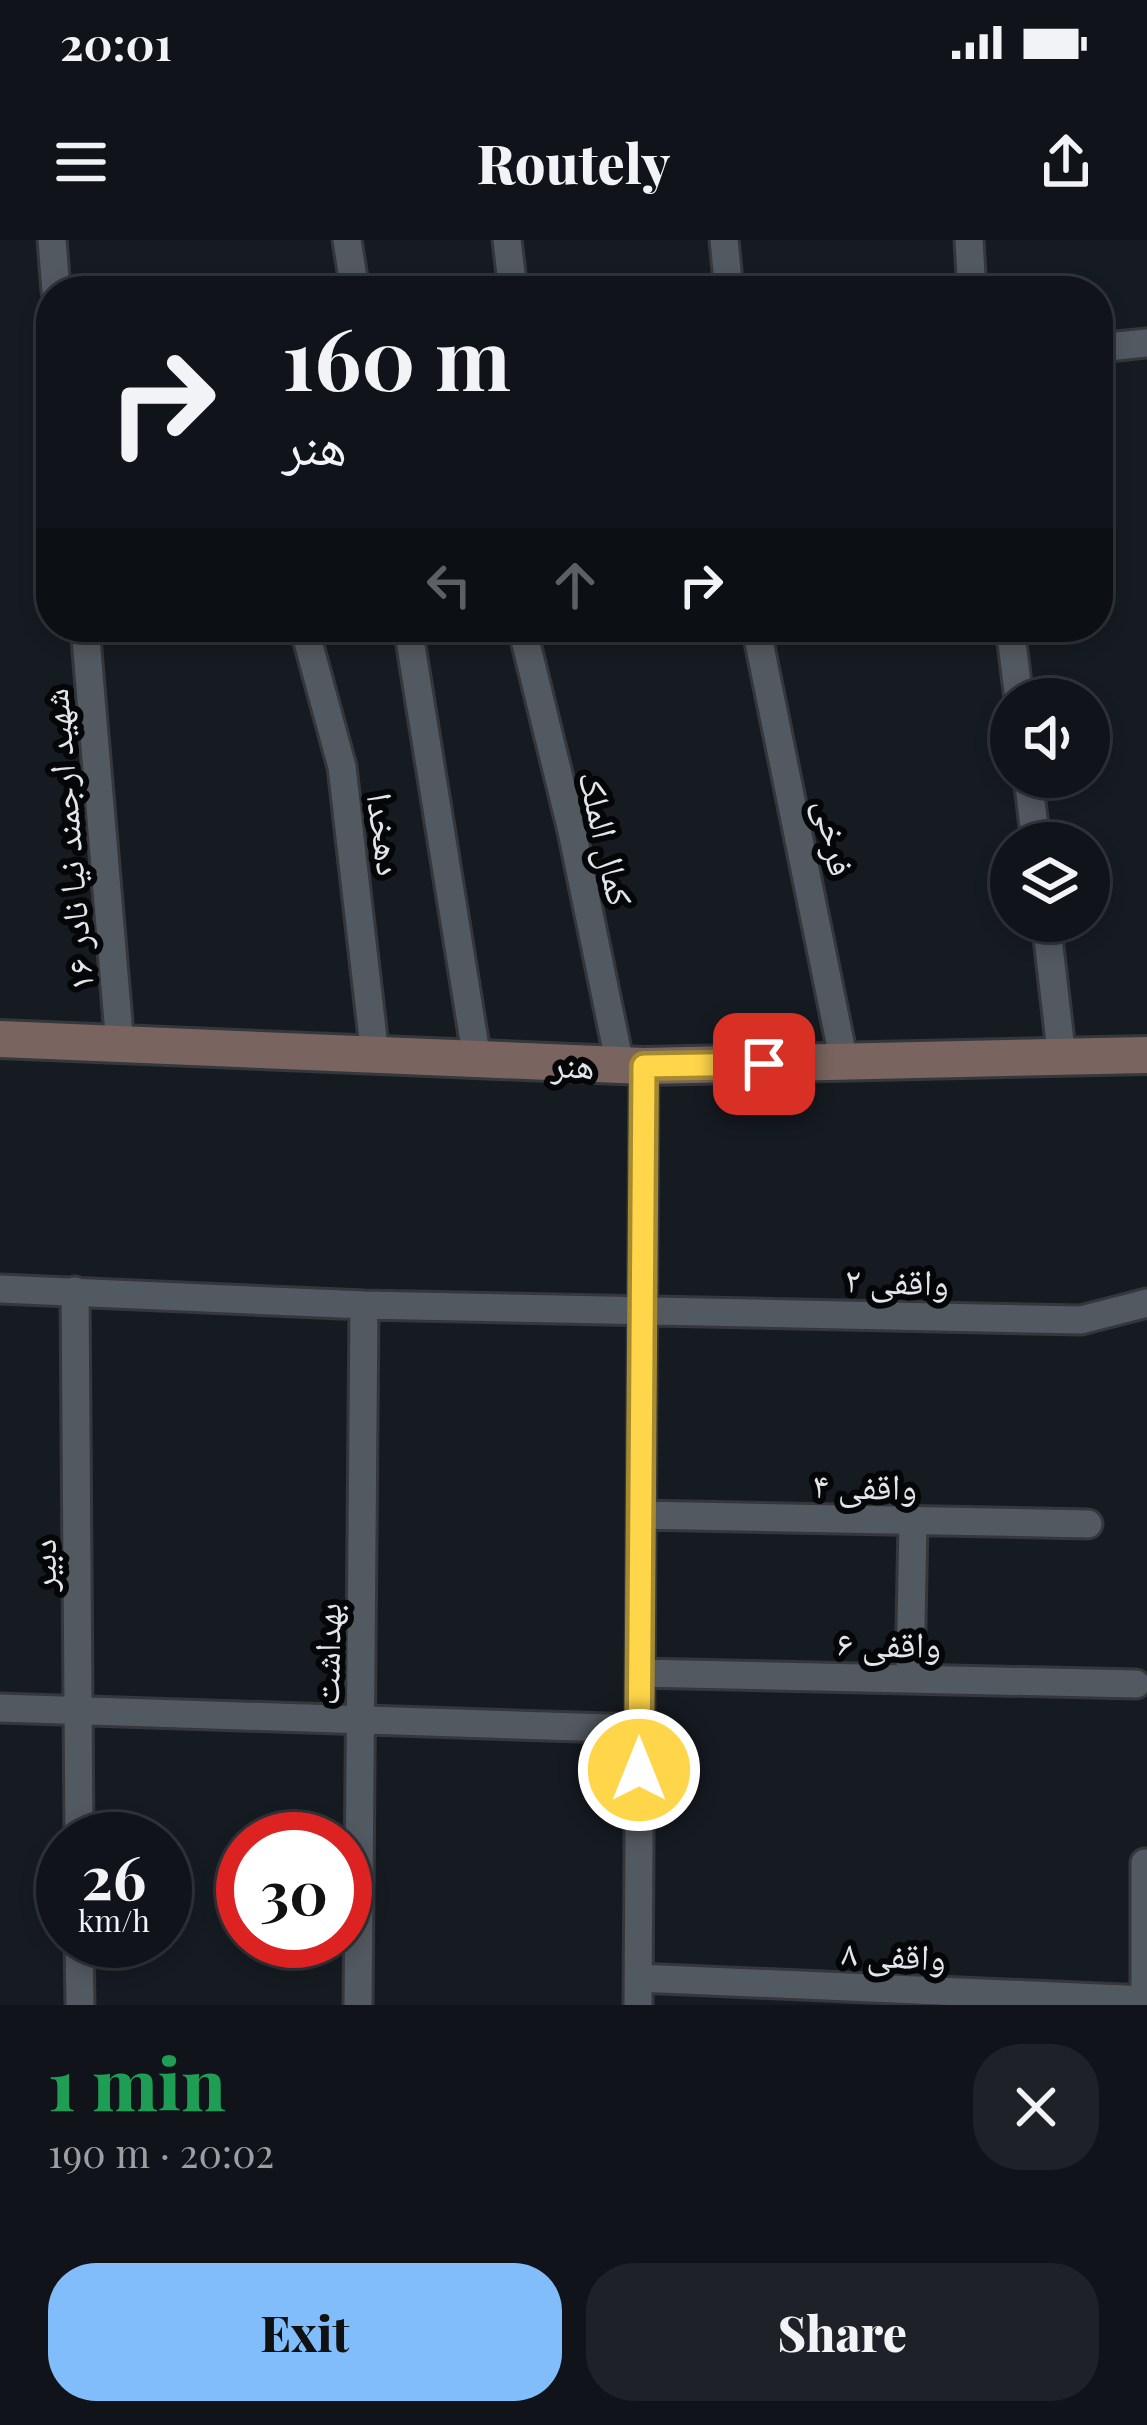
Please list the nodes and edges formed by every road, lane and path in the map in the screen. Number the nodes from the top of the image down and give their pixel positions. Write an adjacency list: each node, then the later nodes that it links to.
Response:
1 (52, 240): 6 (street)
2 (347, 240): 7 (street)
3 (506, 240): 8 (street)
4 (724, 240): 9 (street)
5 (968, 240): 10 (street)
6 (55, 276)
7 (353, 276)
8 (511, 276)
9 (728, 276)
10 (971, 276)
11 (1147, 343): 12 (street)
12 (1113, 346)
13 (86, 642): 22 (street, شهید ارجمند نیا نادر ۱۶)
14 (308, 642): 24 (street, دهخدا)
15 (411, 642): 26 (street)
16 (526, 642): 28 (street, کمال الملک)
17 (759, 642): 27 (street, فرخی)
18 (1012, 642): 19 (street)
19 (1016, 678)
20 (1048, 942): 25 (street)
21 (0, 1040): 22 (main road, هنر)
22 (120, 1046): 24 (main road, هنر)
23 (1147, 1055): 25 (main road, هنر)
24 (375, 1056): 26 (main road, هنر)
25 (1062, 1059): 27 (main road, هنر)
26 (477, 1060): 28 (main road, هنر)
27 (844, 1063): 28 (main road, هنر)
28 (632, 1065): 33 (street, کمال الملک)
29 (0, 1289): 30 (street, واقفی ۲)
30 (75, 1291): 32 (street, واقفی ۲); 41 (street, دبیر)
31 (1147, 1303): 33 (street, واقفی ۲)
32 (364, 1305): 33 (street, واقفی ۲); 42 (street, بهداشت)
33 (642, 1309): 34 (street, کمال الملک)
34 (641, 1515): 35 (street, واقفی ۴); 37 (street, کمال الملک)
35 (914, 1521): 36 (street, واقفی ۴); 38 (street)
36 (1088, 1524)
37 (640, 1673): 38 (street, واقفی ۶); 43 (street, کمال الملک)
38 (910, 1678): 39 (street, واقفی ۶)
39 (1136, 1684)
40 (0, 1708): 41 (street)
41 (78, 1710): 42 (street); 44 (street, دبیر)
42 (361, 1720): 43 (street); 51 (street, بهداشت)
43 (639, 1729): 47 (street, کمال الملک)
44 (79, 1812)
45 (1145, 1863): 49 (street)
46 (79, 1968): 50 (street)
47 (638, 1991): 48 (street, واقفی ۸)
48 (906, 1997): 49 (street, واقفی ۸)
49 (1146, 2002)
50 (80, 2005)
51 (358, 2005)

